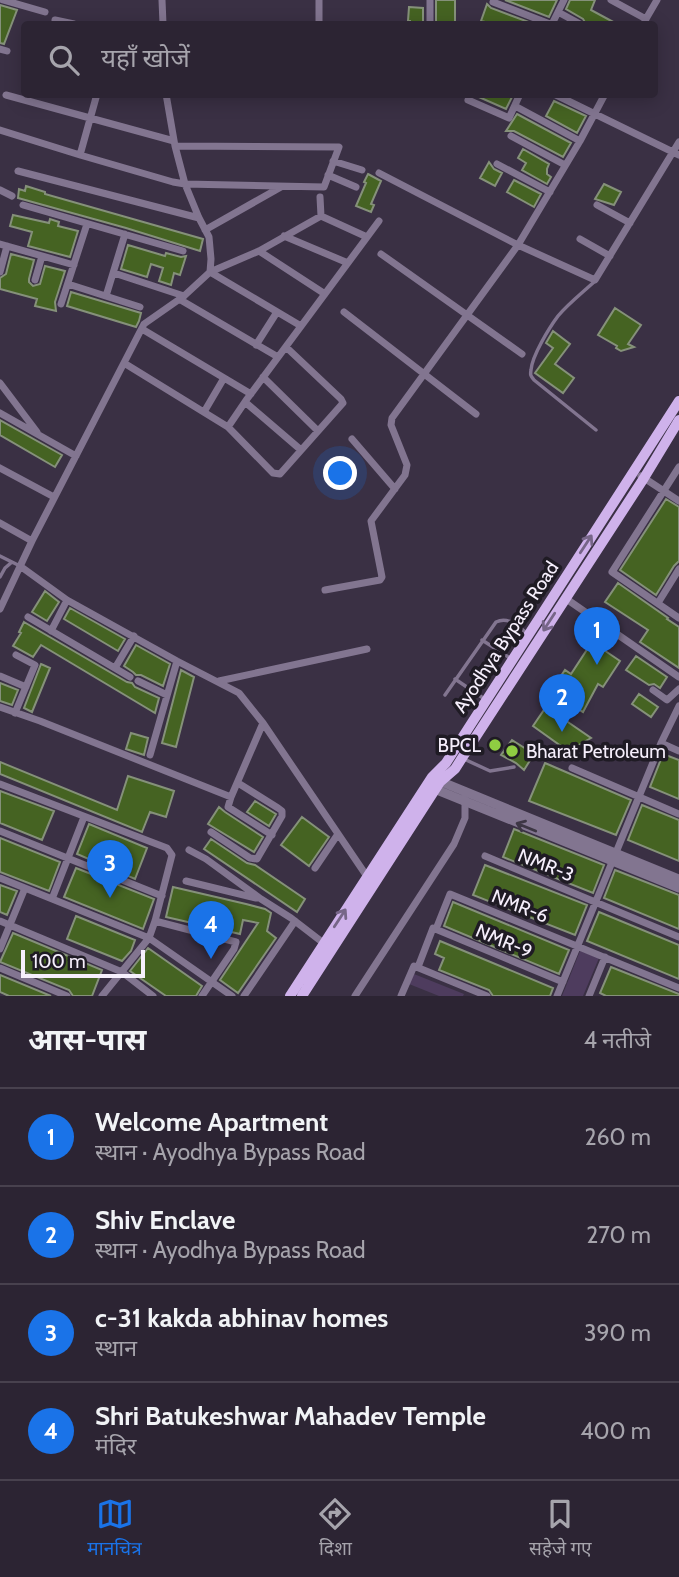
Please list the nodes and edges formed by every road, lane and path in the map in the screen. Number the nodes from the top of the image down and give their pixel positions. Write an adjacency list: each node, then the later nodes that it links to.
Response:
1 (2, 0): 9 (street)
2 (162, 0): 13 (street)
3 (319, 0): 14 (street)
4 (430, 0): 15 (street)
5 (564, 0): 10 (street)
6 (611, 0): 19 (street)
7 (657, 0): 20 (street)
8 (493, 2): 16 (street)
9 (45, 12)
10 (558, 12): 17 (street); 18 (street)
11 (55, 20): 12 (street)
12 (60, 21)
13 (163, 21)
14 (319, 21)
15 (430, 21)
16 (543, 21)
17 (553, 21)
18 (574, 21)
19 (643, 21)
20 (646, 21)
21 (6, 95): 30 (street)
22 (96, 98): 30 (street)
23 (165, 98): 35 (street)
24 (518, 98): 28 (street)
25 (562, 98): 29 (street)
26 (603, 98): 29 (street)
27 (468, 100): 28 (street)
28 (515, 106): 33 (street)
29 (594, 115): 33 (street); 36 (street)
30 (90, 118): 35 (street); 37 (street)
31 (0, 130): 37 (street)
32 (511, 136): 40 (street)
33 (580, 141): 40 (street)
34 (679, 142): 36 (street)
35 (174, 143): 38 (street); 45 (street)
36 (676, 153): 58 (street)
37 (80, 155): 45 (street)
38 (333, 161): 41 (street); 44 (street)
39 (497, 164): 49 (street)
40 (565, 165): 49 (street)
41 (362, 170)
42 (18, 171): 55 (street)
43 (379, 173): 65 (street)
44 (328, 175): 46 (street); 47 (street)
45 (185, 184): 46 (street); 55 (street)
46 (283, 186): 59 (street)
47 (356, 187)
48 (0, 190): 50 (street)
49 (550, 192): 65 (street)
50 (12, 196)
51 (320, 197): 54 (street)
52 (23, 205): 57 (street)
53 (597, 205): 58 (street)
54 (321, 216): 61 (street); 62 (street)
55 (199, 218): 59 (street)
56 (379, 221): 62 (street)
57 (87, 223): 60 (street); 72 (street)
58 (630, 223): 70 (street)
59 (205, 229): 74 (street)
60 (125, 234): 66 (street); 75 (street)
61 (284, 236): 67 (street); 71 (street)
62 (367, 237): 71 (street)
63 (580, 239): 70 (street)
64 (4, 245): 69 (street); 73 (street)
65 (518, 245): 77 (street); 86 (street)
66 (184, 251)
67 (259, 251): 74 (street); 79 (street)
68 (381, 254): 86 (street)
69 (42, 256): 72 (street); 76 (street)
70 (610, 256): 77 (street)
71 (348, 263): 79 (street)
72 (74, 265): 78 (street)
73 (0, 272)
74 (209, 272): 81 (street); 84 (street)
75 (114, 273): 80 (street); 81 (street)
76 (36, 280)
77 (595, 280): 106 (lane)
78 (68, 284): 80 (street); 82 (street)
79 (325, 294): 87 (street)
80 (106, 296): 83 (street)
81 (182, 298): 88 (street); 89 (street)
82 (61, 304)
83 (140, 307)
84 (277, 312): 87 (street); 89 (street)
85 (344, 312): 94 (street)
86 (467, 315): 91 (street); 94 (street)
87 (301, 326): 90 (street)
88 (142, 329): 93 (street); 96 (street)
89 (256, 345): 92 (street)
90 (286, 347): 92 (street); 107 (street)
91 (522, 354)
92 (278, 357): 95 (street)
93 (124, 363): 101 (street); 111 (street)
94 (424, 374): 103 (street); 115 (street)
95 (263, 377): 98 (street); 107 (street)
96 (224, 378): 98 (street); 101 (street)
97 (0, 383): 108 (street)
98 (251, 394): 100 (street)
99 (679, 401): 114 (main road, Ayodhya Bypass Road)
100 (245, 402): 105 (street); 110 (street)
101 (204, 412): 105 (street)
102 (0, 413): 108 (street)
103 (476, 414)
104 (679, 421): 114 (main road, Ayodhya Bypass Road)
105 (228, 427): 110 (street)
106 (596, 430)
107 (318, 431): 110 (street)
108 (39, 435): 111 (street)
109 (352, 439): 115 (street)
110 (301, 450)
111 (76, 456): 117 (street)
112 (679, 467): 116 (street)
113 (0, 468): 117 (street)
114 (639, 474): 116 (street); 127 (main road, Ayodhya Bypass Road); 134 (main road, Ayodhya Bypass Road, one-way to 114)
115 (395, 489): 126 (street)
116 (664, 491): 118 (street); 129 (street)
117 (54, 497): 120 (street)
118 (679, 500)
119 (0, 523): 120 (street)
120 (32, 541): 122 (street)
121 (0, 556): 122 (lane)
122 (16, 564): 123 (lane); 128 (street); 130 (street)
123 (2, 567): 125 (lane)
124 (679, 569): 129 (street)
125 (0, 577)
126 (325, 590)
127 (565, 598): 144 (street); 153 (main road, Ayodhya Bypass Road, one-way to 153)
128 (67, 600): 133 (street); 135 (street)
129 (658, 603): 132 (street)
130 (0, 609)
131 (28, 617): 133 (street)
132 (679, 618)
133 (51, 631): 141 (street)
134 (528, 634): 136 (lane); 139 (main road, Ayodhya Bypass Road)
135 (134, 636): 140 (street); 141 (street)
136 (482, 640): 139 (lane); 145 (lane)
137 (368, 649): 147 (street)
138 (16, 655): 148 (street)
139 (512, 659): 153 (main road, Ayodhya Bypass Road)
140 (177, 661): 147 (street); 151 (street)
141 (115, 668): 143 (street)
142 (0, 676): 148 (street)
143 (130, 677)
144 (679, 677)
145 (455, 679): 152 (lane); 153 (lane)
146 (138, 681): 151 (street)
147 (218, 681): 157 (street)
148 (26, 687): 156 (street)
149 (679, 689): 150 (street)
150 (653, 690)
151 (167, 695): 160 (street)
152 (445, 695)
153 (491, 703): 161 (main road, Ayodhya Bypass Road); 166 (main road, Ayodhya Bypass Road)
154 (679, 706): 158 (street)
155 (0, 707): 156 (street)
156 (15, 713): 167 (street)
157 (263, 723): 164 (street); 174 (street)
158 (661, 744): 159 (street); 169 (street)
159 (679, 751)
160 (150, 755)
161 (462, 758): 162 (lane); 166 (main road, Ayodhya Bypass Road)
162 (514, 767)
163 (572, 768): 169 (street)
164 (238, 783): 167 (street); 175 (street)
165 (0, 784): 171 (street)
166 (434, 784): 168 (street); 184 (main road, Ayodhya Bypass Road)
167 (232, 797): 175 (street)
168 (465, 797): 178 (street); 217 (street)
169 (639, 797): 170 (street); 178 (street)
170 (679, 814)
171 (85, 817): 179 (street); 187 (street)
172 (0, 831): 179 (street)
173 (211, 832): 175 (street)
174 (338, 834): 180 (street); 184 (street)
175 (272, 835)
176 (189, 850): 189 (street)
177 (485, 856): 190 (street, NMR-3)
178 (614, 857): 182 (street); 186 (street); 190 (street)
179 (68, 859): 187 (street); 188 (street)
180 (315, 868)
181 (0, 878): 185 (street)
182 (679, 879)
183 (186, 881): 189 (street)
184 (370, 881): 198 (main road, Ayodhya Bypass Road)
185 (25, 888): 188 (street); 194 (street)
186 (679, 888)
187 (162, 897): 192 (street)
188 (52, 899): 197 (street)
189 (261, 899): 193 (street)
190 (596, 902): 196 (street, NMR-3); 199 (street)
191 (0, 921): 194 (street)
192 (155, 921): 197 (street); 206 (street)
193 (295, 921): 198 (street); 214 (street)
194 (10, 925): 200 (street); 204 (street)
195 (435, 929): 199 (street, NMR-6); 202 (street); 205 (street, NMR-9)
196 (679, 937)
197 (149, 938): 204 (street); 206 (street)
198 (328, 946): 215 (main road, Ayodhya Bypass Road); 216 (main road, Ayodhya Bypass Road)
199 (578, 946): 201 (street, NMR-6); 205 (street)
200 (0, 949)
201 (605, 957): 207 (street, NMR-6); 208 (street)
202 (416, 967): 218 (street); 219 (street)
203 (0, 968): 209 (street)
204 (122, 972): 210 (street); 211 (street)
205 (563, 982): 220 (street)
206 (211, 983): 212 (street); 213 (street)
207 (679, 988)
208 (591, 995)
209 (67, 996)
210 (103, 996)
211 (153, 996)
212 (202, 996)
213 (232, 996)
214 (244, 996)
215 (290, 996)
216 (302, 996)
217 (355, 996)
218 (401, 996)
219 (487, 996)
220 (557, 996)

